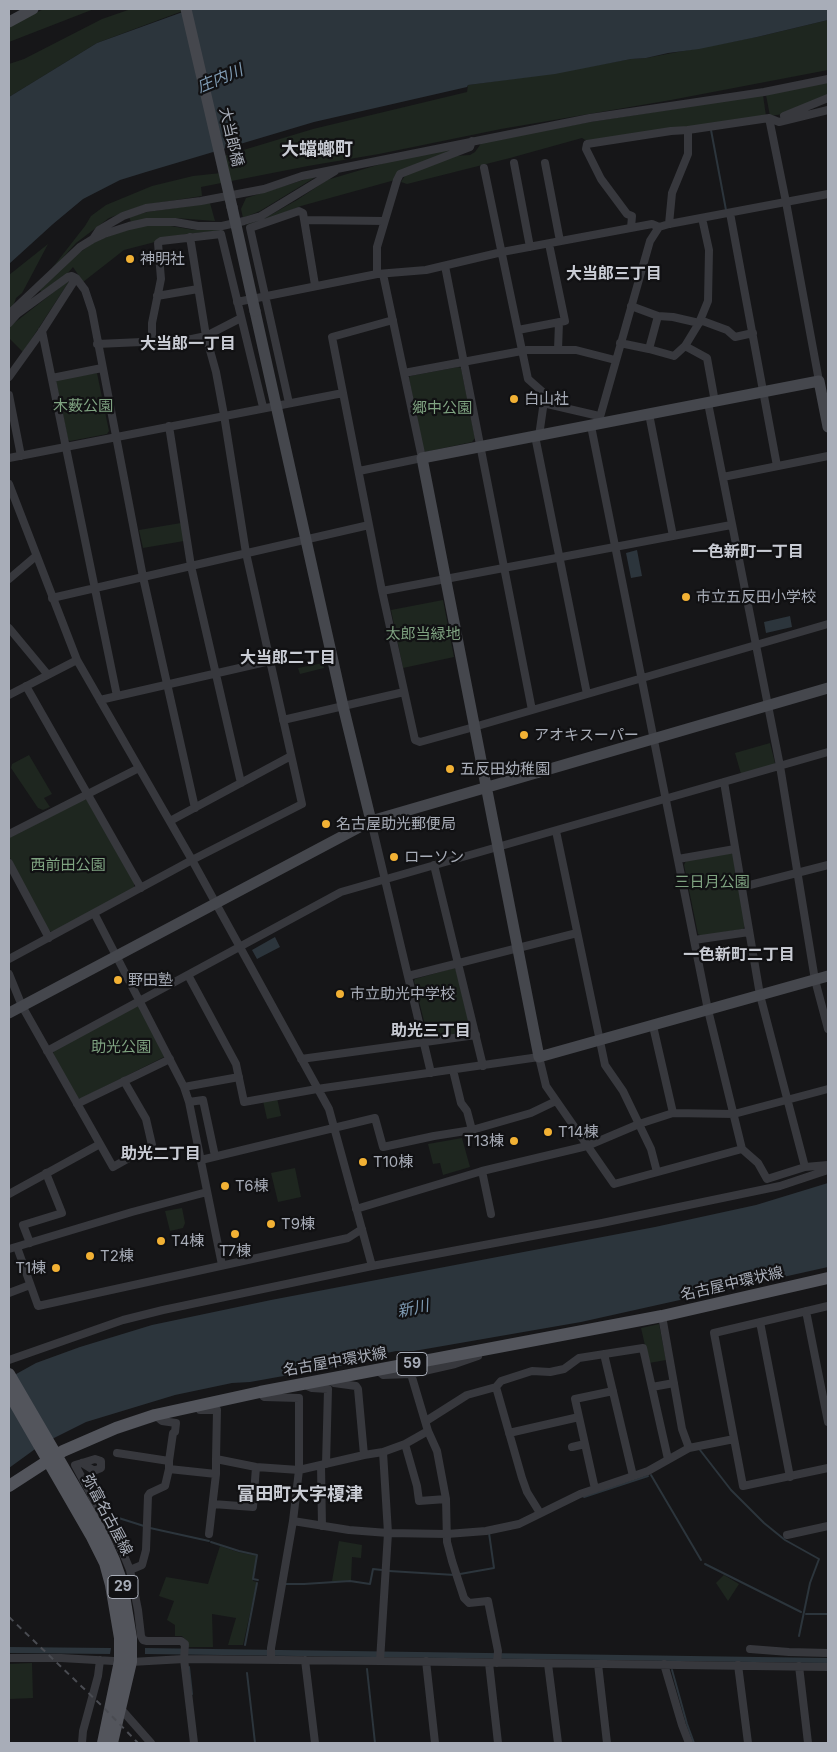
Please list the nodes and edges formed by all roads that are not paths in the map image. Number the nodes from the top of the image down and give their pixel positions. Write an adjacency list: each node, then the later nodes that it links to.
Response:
1 (33, 9): 3 (street)
2 (186, 9): 15 (street, 大当郎橋)
3 (10, 20)
4 (828, 79): 10 (street)
5 (828, 98): 8 (street)
6 (828, 110): 8 (street)
7 (769, 118): 8 (street); 9 (street); 17 (street)
8 (779, 122)
9 (688, 130): 22 (street); 25 (street)
10 (472, 141): 13 (street); 21 (street)
11 (514, 163): 31 (street)
12 (545, 163): 29 (street)
13 (340, 167): 15 (street); 28 (street)
14 (484, 168): 32 (street)
15 (228, 190): 28 (street); 73 (street, 大当郎橋, bridge)
16 (828, 194): 17 (street)
17 (786, 202): 18 (street); 66 (street)
18 (730, 214): 19 (street); 51 (street)
19 (702, 218): 22 (street); 46 (street)
20 (305, 220): 21 (street); 24 (street); 36 (street)
21 (384, 221): 34 (street)
22 (668, 224): 23 (street)
23 (659, 227): 25 (street); 41 (street)
24 (250, 228): 26 (street); 39 (street)
25 (631, 228): 29 (street)
26 (221, 234): 27 (street); 40 (street)
27 (190, 237): 37 (street); 38 (street)
28 (93, 240): 42 (street)
29 (560, 241): 30 (street)
30 (548, 244): 31 (street); 47 (street)
31 (530, 247): 32 (street)
32 (502, 252): 33 (street); 50 (street)
33 (445, 266): 34 (street); 61 (street)
34 (380, 274): 36 (street); 45 (street)
35 (76, 278): 42 (street); 49 (street); 55 (street)
36 (315, 286): 39 (street)
37 (198, 289): 38 (street); 52 (street)
38 (157, 296): 53 (street)
39 (265, 296): 40 (street); 71 (street)
40 (238, 302): 44 (street)
41 (631, 306): 43 (street); 54 (street)
42 (13, 313): 48 (street)
43 (658, 316): 46 (street); 57 (street)
44 (241, 318): 52 (street); 74 (street)
45 (393, 320): 63 (street); 68 (street)
46 (700, 321): 51 (street); 56 (street)
47 (559, 322): 50 (street); 58 (street)
48 (9, 323)
49 (42, 330): 64 (street); 65 (street)
50 (518, 330): 59 (street)
51 (752, 333): 67 (street)
52 (206, 336): 53 (street); 76 (street)
53 (152, 342): 55 (street)
54 (620, 343): 57 (street); 60 (street)
55 (97, 344): 62 (street)
56 (685, 346): 57 (street); 70 (street)
57 (649, 349)
58 (558, 350): 59 (street); 60 (street)
59 (522, 351): 61 (street); 72 (street)
60 (615, 360): 77 (street)
61 (464, 362): 63 (street); 83 (street)
62 (102, 368): 65 (street); 81 (street)
63 (404, 373): 87 (street)
64 (9, 377)
65 (52, 378): 82 (street)
66 (822, 379): 67 (street); 79 (street)
67 (764, 392): 70 (street); 88 (street)
68 (343, 393): 71 (street); 89 (street)
69 (9, 395): 84 (street)
70 (712, 402): 75 (street); 90 (street)
71 (289, 403): 73 (street)
72 (543, 403): 77 (street); 80 (street)
73 (276, 405): 74 (street); 95 (street, 大当郎橋)
74 (264, 407): 76 (street)
75 (649, 414): 77 (street); 94 (street)
76 (224, 416): 78 (street); 97 (street)
77 (596, 422): 80 (street); 96 (street)
78 (170, 426): 81 (street); 100 (street)
79 (828, 427)
80 (537, 436): 83 (street); 99 (street)
81 (115, 437): 82 (street); 103 (street)
82 (66, 447): 84 (street); 105 (street)
83 (481, 447): 87 (street); 101 (street)
84 (21, 456): 86 (street)
85 (828, 456): 88 (street)
86 (9, 458)
87 (422, 458): 89 (street); 104 (street)
88 (777, 466): 90 (street)
89 (359, 471): 92 (street)
90 (722, 477): 93 (street)
91 (9, 484): 98 (street)
92 (369, 525): 95 (street); 106 (street)
93 (732, 525): 94 (street); 110 (street)
94 (673, 536): 96 (street)
95 (306, 539): 97 (street); 124 (street, 大当郎橋)
96 (616, 546): 99 (street); 115 (street)
97 (246, 553): 100 (street); 112 (street)
98 (36, 556): 102 (street); 107 (street)
99 (560, 557): 101 (street); 121 (street)
100 (191, 566): 103 (street); 113 (street)
101 (504, 568): 104 (street); 126 (street)
102 (10, 575)
103 (143, 577): 105 (street); 116 (street)
104 (446, 578): 106 (street); 128 (street)
105 (95, 588): 107 (street); 122 (street)
106 (382, 591): 119 (street)
107 (52, 598): 111 (street)
108 (828, 624): 110 (street)
109 (9, 628): 114 (street)
110 (755, 645): 115 (street); 125 (street)
111 (77, 660): 114 (street); 123 (street)
112 (270, 661): 113 (street); 127 (street)
113 (216, 674): 116 (street); 135 (street)
114 (48, 675): 117 (street)
115 (642, 677): 121 (street); 129 (street)
116 (168, 684): 122 (street); 139 (street)
117 (26, 686): 120 (street); 137 (street)
118 (828, 688): 125 (street)
119 (404, 692): 124 (street); 128 (street)
120 (9, 694)
121 (587, 694): 126 (street)
122 (117, 696): 123 (street)
123 (100, 700): 133 (street)
124 (343, 706): 127 (street); 140 (street, 大当郎橋)
125 (767, 706): 129 (street); 132 (street)
126 (532, 710): 128 (street)
127 (283, 720): 131 (street)
128 (474, 727): 136 (street)
129 (654, 738): 136 (street); 138 (street)
130 (828, 752): 132 (street)
131 (291, 756): 135 (street); 147 (street)
132 (780, 766): 134 (street); 151 (street)
133 (139, 768): 137 (street); 141 (street)
134 (724, 782): 138 (street); 145 (street)
135 (241, 783): 139 (street)
136 (486, 787): 140 (street); 144 (street)
137 (87, 794): 143 (street); 154 (street)
138 (666, 799): 142 (street); 146 (street)
139 (195, 808): 141 (street)
140 (371, 820): 152 (street); 155 (street)
141 (170, 822): 147 (street)
142 (556, 831): 144 (street); 158 (street)
143 (9, 834)
144 (498, 847): 150 (street); 162 (street)
145 (735, 849): 146 (street); 153 (street)
146 (678, 859): 160 (street)
147 (192, 860): 154 (street); 155 (street)
148 (9, 863): 159 (street)
149 (828, 864): 151 (street)
150 (434, 865): 152 (street); 165 (street)
151 (797, 873): 153 (street); 170 (street)
152 (385, 880): 161 (street); 168 (street)
153 (742, 887): 157 (street)
154 (141, 888): 156 (street)
155 (215, 903): 161 (street); 163 (street)
156 (94, 913): 159 (street); 163 (street)
157 (749, 932): 160 (street); 171 (street)
158 (577, 933): 162 (street); 179 (street)
159 (48, 938): 164 (street)
160 (694, 940): 174 (street)
161 (239, 948): 167 (street); 184 (street)
162 (518, 948): 165 (street); 182 (street)
163 (116, 956): 172 (street); 173 (street)
164 (9, 959)
165 (458, 962): 168 (street); 178 (street)
166 (9, 974): 173 (street)
167 (188, 975): 172 (street); 188 (street)
168 (408, 976): 180 (street)
169 (828, 976): 170 (street)
170 (815, 980): 171 (street); 177 (street)
171 (760, 995): 174 (street); 193 (street)
172 (140, 1000): 181 (street); 183 (street)
173 (22, 1006): 175 (street); 181 (street)
174 (708, 1010): 176 (street); 198 (street)
175 (9, 1013)
176 (653, 1026): 179 (street); 197 (street)
177 (828, 1029)
178 (476, 1035): 180 (street); 185 (street)
179 (599, 1041): 182 (street); 199 (street)
180 (424, 1042): 184 (street); 187 (street)
181 (47, 1051): 196 (street)
182 (539, 1057): 185 (street); 194 (street)
183 (170, 1059): 189 (street); 190 (street)
184 (301, 1059): 191 (street)
185 (483, 1066): 186 (street)
186 (453, 1070): 187 (street); 201 (street)
187 (431, 1073): 191 (street)
188 (239, 1077): 190 (street); 191 (street)
189 (124, 1081): 196 (street); 202 (street)
190 (184, 1087): 195 (street)
191 (317, 1089): 200 (street)
192 (828, 1089): 193 (street)
193 (787, 1100): 198 (street); 208 (street)
194 (556, 1101): 201 (street); 203 (street)
195 (189, 1102): 205 (street); 206 (street)
196 (77, 1104): 202 (street)
197 (673, 1114): 198 (street); 199 (street)
198 (734, 1114): 204 (street)
199 (639, 1124): 203 (street); 211 (street)
200 (333, 1128): 201 (street); 205 (street); 215 (street)
201 (472, 1130)
202 (100, 1144): 212 (street)
203 (587, 1146): 210 (street); 211 (street)
204 (742, 1149): 208 (street); 211 (street)
205 (215, 1156): 206 (street)
206 (201, 1160): 213 (street)
207 (828, 1165): 208 (street)
208 (805, 1167)
209 (828, 1170): 221 (street)
210 (482, 1171): 215 (street); 216 (street)
211 (657, 1172)
212 (46, 1173): 214 (street); 218 (street)
213 (207, 1192): 218 (street); 220 (street)
214 (9, 1194)
215 (356, 1209): 217 (street)
216 (491, 1214)
217 (362, 1229): 220 (street); 221 (street)
218 (30, 1243): 219 (street)
219 (13, 1248): 223 (street)
220 (222, 1265): 223 (street)
221 (372, 1266): 231 (street)
222 (828, 1278): 227 (main road, 名古屋中環状線 / 59)
223 (30, 1285): 224 (street)
224 (9, 1293)
225 (828, 1306): 226 (street)
226 (806, 1311): 228 (street); 246 (street)
227 (662, 1316): 229 (main road, 名古屋中環状線 / 59); 236 (street)
228 (760, 1322): 249 (street); 268 (street)
229 (489, 1350): 232 (main road, 名古屋中環状線 / 59); 234 (street)
230 (604, 1354): 238 (street); 239 (street); 241 (street)
231 (9, 1360)
232 (377, 1370): 234 (street); 235 (main road, 名古屋中環状線 / 59)
233 (9, 1374): 255 (main road, 弥富名古屋線 / 29)
234 (411, 1374): 245 (street)
235 (330, 1379): 237 (main road, 名古屋中環状線 / 59); 257 (street)
236 (674, 1383): 239 (street); 253 (street)
237 (304, 1384): 240 (main road, 名古屋中環状線 / 59); 261 (street)
238 (496, 1387): 245 (street); 248 (street)
239 (652, 1387): 259 (street)
240 (260, 1392): 243 (main road, 名古屋中環状線 / 59); 265 (street)
241 (613, 1392): 244 (street); 267 (street)
242 (9, 1393): 255 (main road, 弥富名古屋線 / 29)
243 (155, 1414): 255 (main road, 名古屋中環状線 / 59); 258 (street); 262 (street)
244 (579, 1417): 248 (street); 251 (street)
245 (426, 1422): 247 (street)
246 (828, 1422)
247 (428, 1432): 250 (street); 271 (street)
248 (509, 1433): 273 (street)
249 (734, 1439): 253 (street); 268 (street)
250 (406, 1444): 254 (street); 271 (street)
251 (585, 1444): 252 (street); 270 (street)
252 (572, 1447)
253 (689, 1448): 259 (street)
254 (384, 1452): 257 (street); 277 (street)
255 (49, 1453): 269 (main road, 名古屋中環状線 / 59); 290 (main road, 弥富名古屋線 / 29)
256 (117, 1453): 262 (street)
257 (364, 1455): 261 (street)
258 (216, 1459): 263 (street); 266 (street)
259 (668, 1459): 267 (street)
260 (82, 1463): 281 (street)
261 (324, 1464): 265 (street); 275 (street)
262 (169, 1465): 266 (street); 281 (street)
263 (256, 1467): 265 (street); 272 (street)
264 (828, 1468): 268 (street)
265 (299, 1470): 274 (street)
266 (216, 1474): 272 (street)
267 (633, 1476): 270 (street)
268 (790, 1476)
269 (9, 1486)
270 (595, 1489): 273 (street)
271 (446, 1499): 279 (street)
272 (213, 1504): 278 (street)
273 (540, 1513): 279 (street)
274 (293, 1521): 275 (street); 287 (street)
275 (322, 1526): 277 (street)
276 (828, 1526): 280 (street)
277 (388, 1533): 279 (street); 284 (street)
278 (209, 1534)
279 (447, 1534): 292 (street)
280 (786, 1535)
281 (130, 1570): 286 (street)
282 (750, 1649): 283 (street)
283 (828, 1653)
284 (380, 1656): 289 (street); 291 (street)
285 (9, 1658): 288 (street)
286 (184, 1658): 287 (street); 290 (street); 305 (street)
287 (271, 1658): 289 (street)
288 (100, 1660): 290 (street); 301 (street)
289 (305, 1660): 306 (street)
290 (126, 1661): 300 (main road, 弥富名古屋線 / 29); 302 (main road, 弥富名古屋線 / 29)
291 (426, 1661): 293 (street); 307 (street)
292 (497, 1661): 293 (street); 294 (street)
293 (489, 1662): 308 (street)
294 (548, 1664): 295 (street); 309 (street)
295 (598, 1664): 296 (street); 310 (street)
296 (664, 1664): 297 (street); 311 (street)
297 (738, 1665): 298 (street); 312 (street)
298 (799, 1666): 299 (street); 313 (street)
299 (828, 1667)
300 (120, 1709): 303 (main road, 弥富名古屋線 / 29); 304 (street)
301 (82, 1743)
302 (103, 1743)
303 (112, 1743)
304 (151, 1743)
305 (194, 1743)
306 (315, 1743)
307 (435, 1743)
308 (498, 1743)
309 (558, 1743)
310 (607, 1743)
311 (689, 1743)
312 (748, 1743)
313 (808, 1743)

